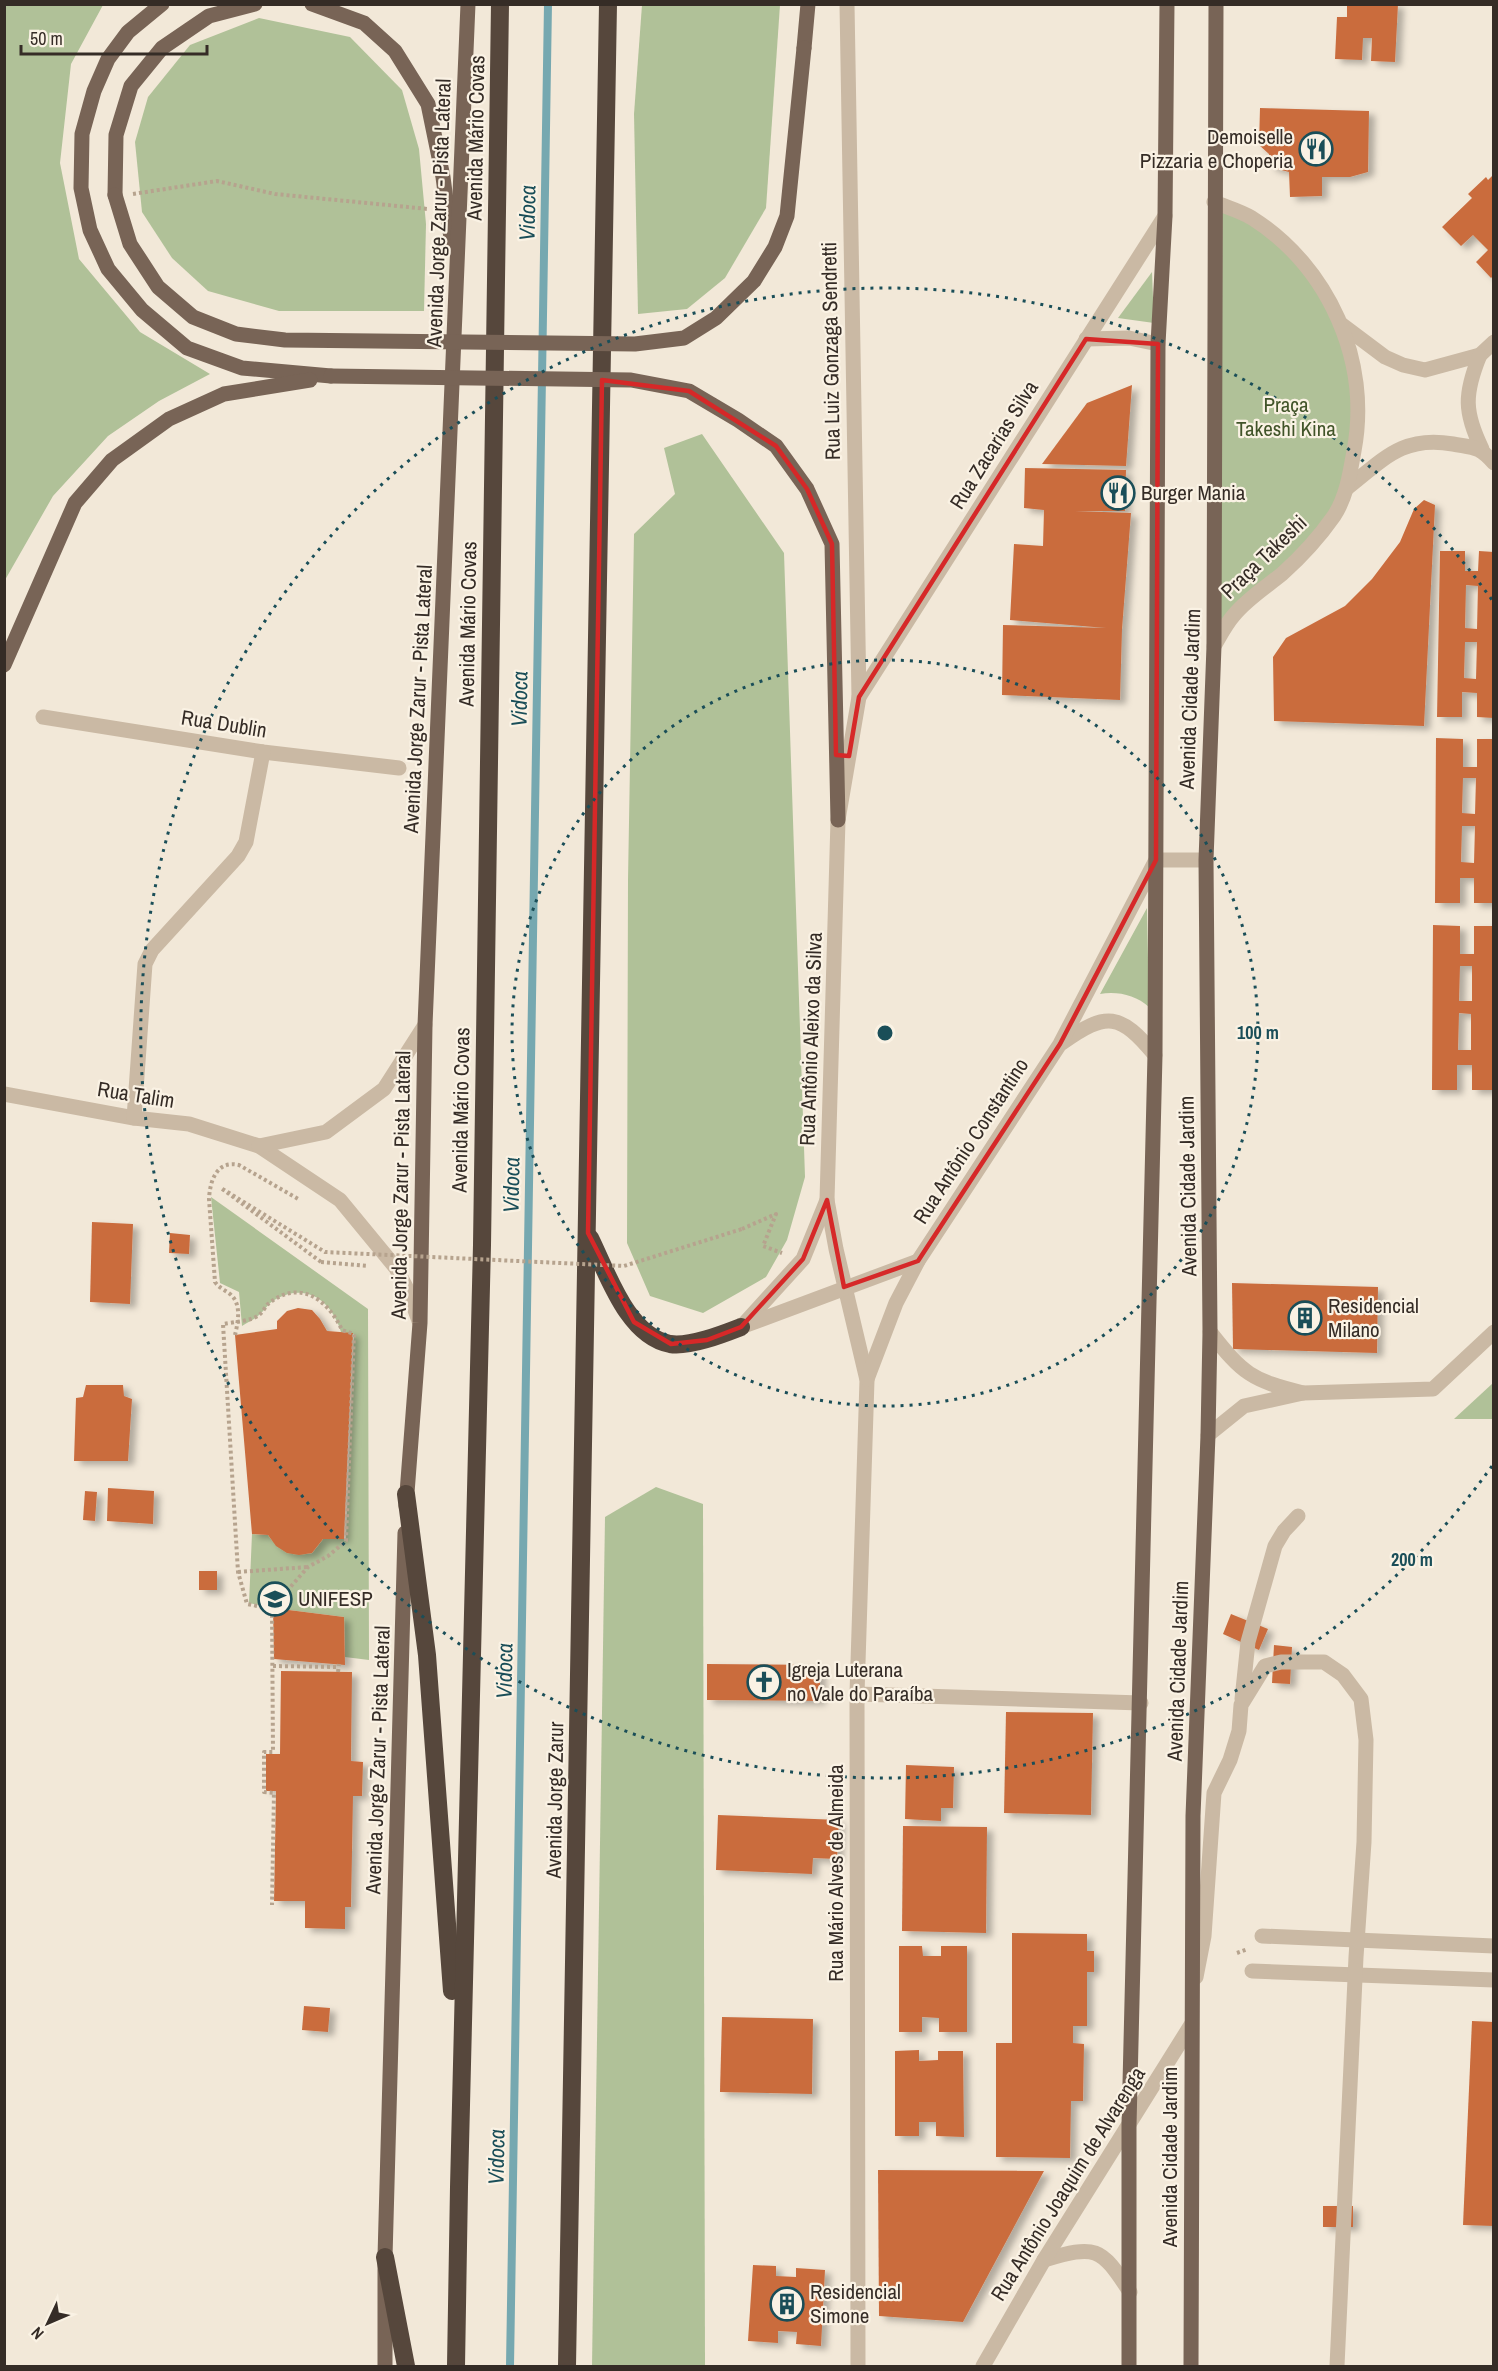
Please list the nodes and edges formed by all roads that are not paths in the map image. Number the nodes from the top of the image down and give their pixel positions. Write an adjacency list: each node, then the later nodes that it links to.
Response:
1 (162, 4): 19 (main road)
2 (255, 4): 7 (main road, bridge)
3 (312, 4): 13 (main road)
4 (468, 4): 13 (main road, Avenida Jorge Zarur - Pista Lateral)
5 (500, 4): 63 (highway, Avenida Mário Covas)
6 (608, 4): 39 (highway)
7 (808, 4)
8 (847, 4): 25 (street, Rua Luiz Gonzaga Sendretti)
9 (1167, 4): 12 (main road, Avenida Cidade Jardim)
10 (1216, 4): 11 (main road, Avenida Cidade Jardim)
11 (1214, 202): 14 (street, Praça Takeshi); 23 (main road, Avenida Cidade Jardim)
12 (1165, 216): 15 (street, Rua Zacarias Silva); 17 (main road, Avenida Cidade Jardim)
13 (458, 286): 32 (main road, Avenida Jorge Zarur - Pista Lateral)
14 (1341, 324): 18 (street); 22 (street, Praça Takeshi)
15 (1086, 339): 17 (street); 25 (street, Rua Zacarias Silva)
16 (1494, 342): 18 (street)
17 (1158, 344): 31 (main road, Avenida Cidade Jardim)
18 (1480, 355): 20 (street)
19 (331, 376): 24 (main road); 29 (main road, bridge)
20 (1482, 449): 21 (street); 22 (street)
21 (1494, 463)
22 (1347, 488): 23 (street, Praça Takeshi)
23 (1214, 646): 30 (main road, Avenida Cidade Jardim)
24 (4, 665)
25 (859, 697): 29 (street, Rua Antônio Aleixo da Silva)
26 (43, 717): 27 (street, Rua Dublin)
27 (263, 752): 28 (street, Rua Dublin); 36 (street)
28 (399, 768)
29 (838, 820): 38 (street, Rua Antônio Aleixo da Silva)
30 (1206, 860): 31 (street); 44 (main road, Avenida Cidade Jardim)
31 (1156, 861): 33 (street, Rua Antônio Constantino); 34 (main road, Avenida Cidade Jardim)
32 (425, 1025): 37 (street, Rua Talim); 42 (main road, Avenida Jorge Zarur - Pista Lateral)
33 (1060, 1044): 34 (street, Rua Antônio Constantino); 40 (street, Rua Antônio Constantino)
34 (1155, 1055): 52 (main road, Avenida Cidade Jardim)
35 (4, 1094): 36 (street, Rua Talim)
36 (134, 1118): 37 (street, Rua Talim)
37 (259, 1146): 42 (street, Rua Talim)
38 (827, 1200): 41 (street, Rua Antônio Aleixo da Silva); 43 (street)
39 (588, 1233): 43 (highway); 70 (highway, Avenida Jorge Zarur)
40 (918, 1262): 41 (street); 46 (street, Rua Antônio Constantino)
41 (844, 1287): 43 (street); 46 (street, Rua Antônio Aleixo da Silva)
42 (420, 1323): 49 (main road, Avenida Jorge Zarur - Pista Lateral)
43 (741, 1327)
44 (1210, 1332): 47 (street); 48 (main road, Avenida Cidade Jardim)
45 (1494, 1332): 47 (street)
46 (867, 1380): 51 (street, Rua Mário Alves de Almeida)
47 (1303, 1393): 48 (street)
48 (1208, 1435): 60 (main road, Avenida Cidade Jardim)
49 (406, 1494): 63 (highway); 64 (main road, Avenida Jorge Zarur - Pista Lateral)
50 (1298, 1516): 53 (street)
51 (857, 1694): 52 (street); 71 (street, Rua Mário Alves de Almeida)
52 (1141, 1703): 62 (main road, Avenida Cidade Jardim)
53 (1241, 1705): 55 (street); 60 (street)
54 (1262, 1936): 55 (street)
55 (1357, 1940): 56 (street); 58 (street)
56 (1494, 1946)
57 (1252, 1971): 58 (street)
58 (1355, 1974): 59 (street); 75 (street)
59 (1494, 1980)
60 (1191, 2004): 61 (main road, Avenida Cidade Jardim)
61 (1191, 2025): 62 (street, Rua Antônio Joaquim de Alvarenga); 74 (main road, Avenida Cidade Jardim)
62 (1129, 2125): 65 (street, Rua Antônio Joaquim de Alvarenga); 66 (main road, Avenida Cidade Jardim)
63 (459, 2187): 69 (highway)
64 (385, 2257): 67 (main road, Avenida Jorge Zarur - Pista Lateral); 68 (highway)
65 (1044, 2260): 66 (street); 72 (street, Rua Antônio Joaquim de Alvarenga)
66 (1130, 2292): 73 (main road, Avenida Cidade Jardim)
67 (385, 2367)
68 (406, 2367)
69 (456, 2367)
70 (567, 2367)
71 (858, 2367)
72 (983, 2367)
73 (1129, 2367)
74 (1191, 2367)
75 (1337, 2367)

